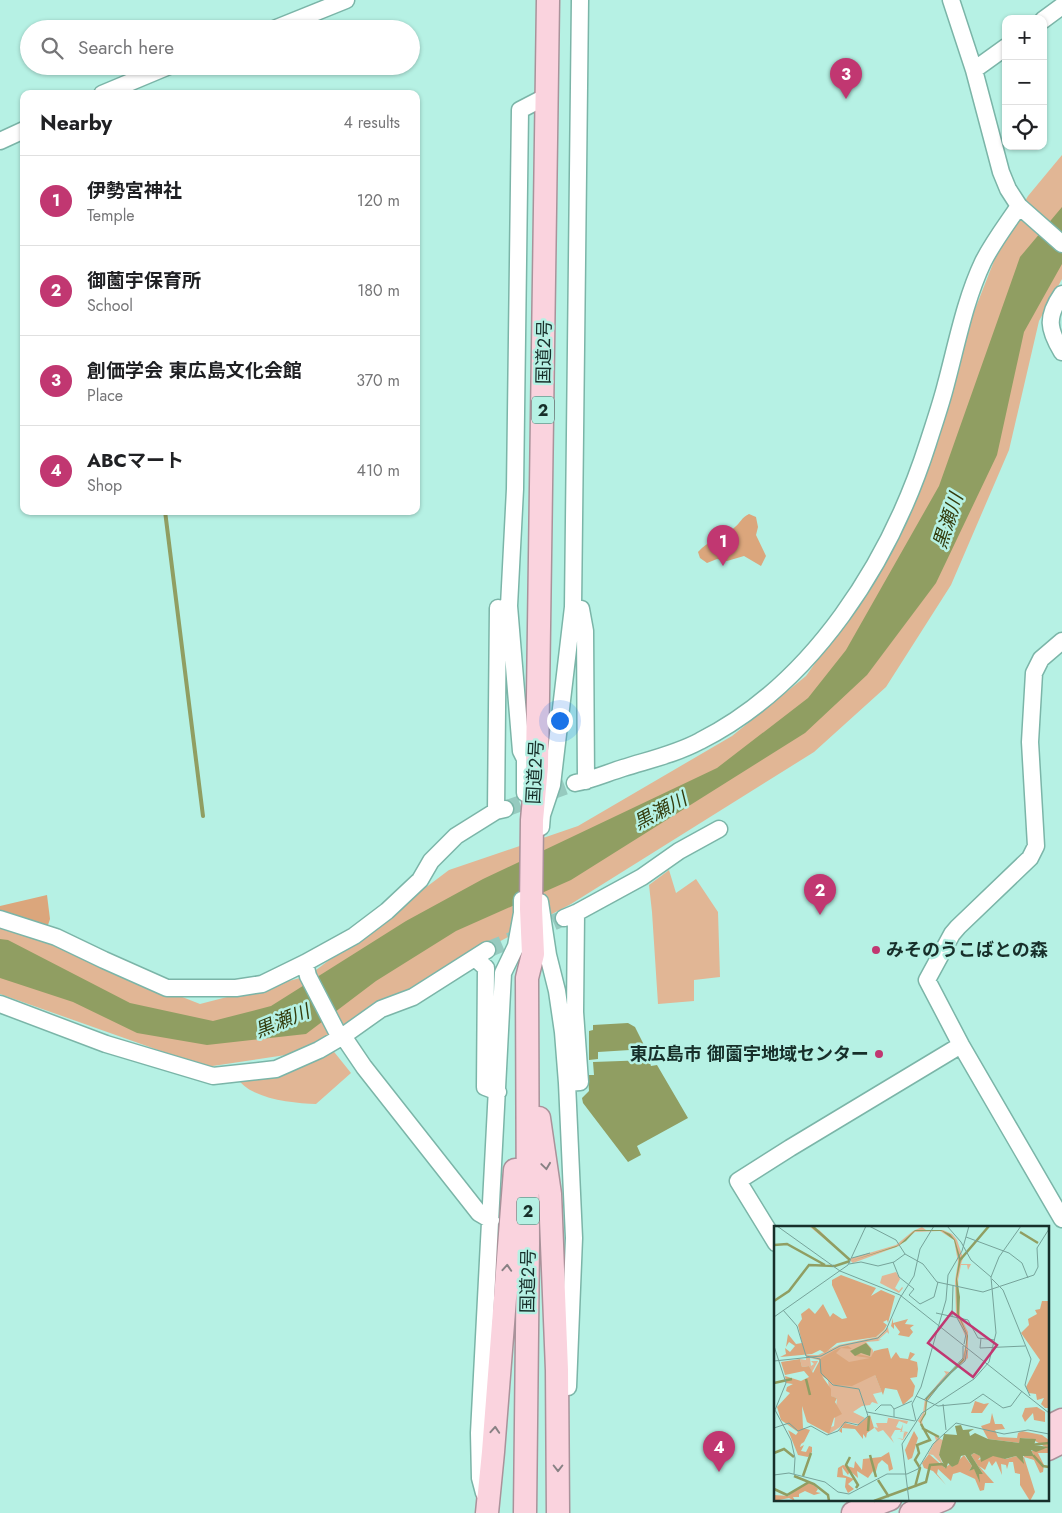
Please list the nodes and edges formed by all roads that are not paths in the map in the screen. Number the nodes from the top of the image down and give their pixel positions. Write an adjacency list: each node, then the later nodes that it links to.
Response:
1 (346, 0): 7 (street)
2 (548, 0): 12 (highway, 国道2号 / 2)
3 (580, 0): 19 (street)
4 (951, 0): 9 (street)
5 (1062, 6): 6 (street)
6 (1047, 17)
7 (296, 20)
8 (1002, 50): 9 (street)
9 (974, 70): 15 (street)
10 (148, 75): 11 (street)
11 (112, 90)
12 (548, 96): 22 (highway, 国道2号 / 2); 22 (street)
13 (20, 132): 14 (street)
14 (0, 141)
15 (1019, 206): 16 (street); 19 (street)
16 (1062, 244)
17 (1062, 294): 18 (street)
18 (1062, 352)
19 (573, 607): 22 (street)
20 (498, 608): 26 (street)
21 (1062, 641): 30 (street)
22 (533, 819): 24 (highway, 国道2号 / 2)
23 (720, 829): 31 (street)
24 (531, 909): 27 (highway, 国道2号 / 2); 31 (street); 32 (street)
25 (0, 919): 26 (street)
26 (306, 970): 29 (street)
27 (527, 978): 38 (highway, one-way to 38); 43 (highway, one-way to 27); 44 (highway, 国道2号 / 2)
28 (0, 1004): 29 (street)
29 (340, 1034): 32 (street); 34 (street)
30 (961, 1045): 33 (street); 35 (street)
31 (567, 1083): 38 (street)
32 (498, 1092): 34 (street)
33 (1062, 1219)
34 (491, 1220): 43 (street)
35 (774, 1240)
36 (1062, 1420): 37 (highway)
37 (1050, 1426)
38 (558, 1439): 45 (highway, one-way to 45)
39 (1062, 1442): 40 (highway)
40 (1050, 1448)
41 (887, 1500): 46 (highway)
42 (937, 1504): 47 (highway)
43 (487, 1510)
44 (525, 1513)
45 (558, 1513)
46 (853, 1513)
47 (911, 1513)

